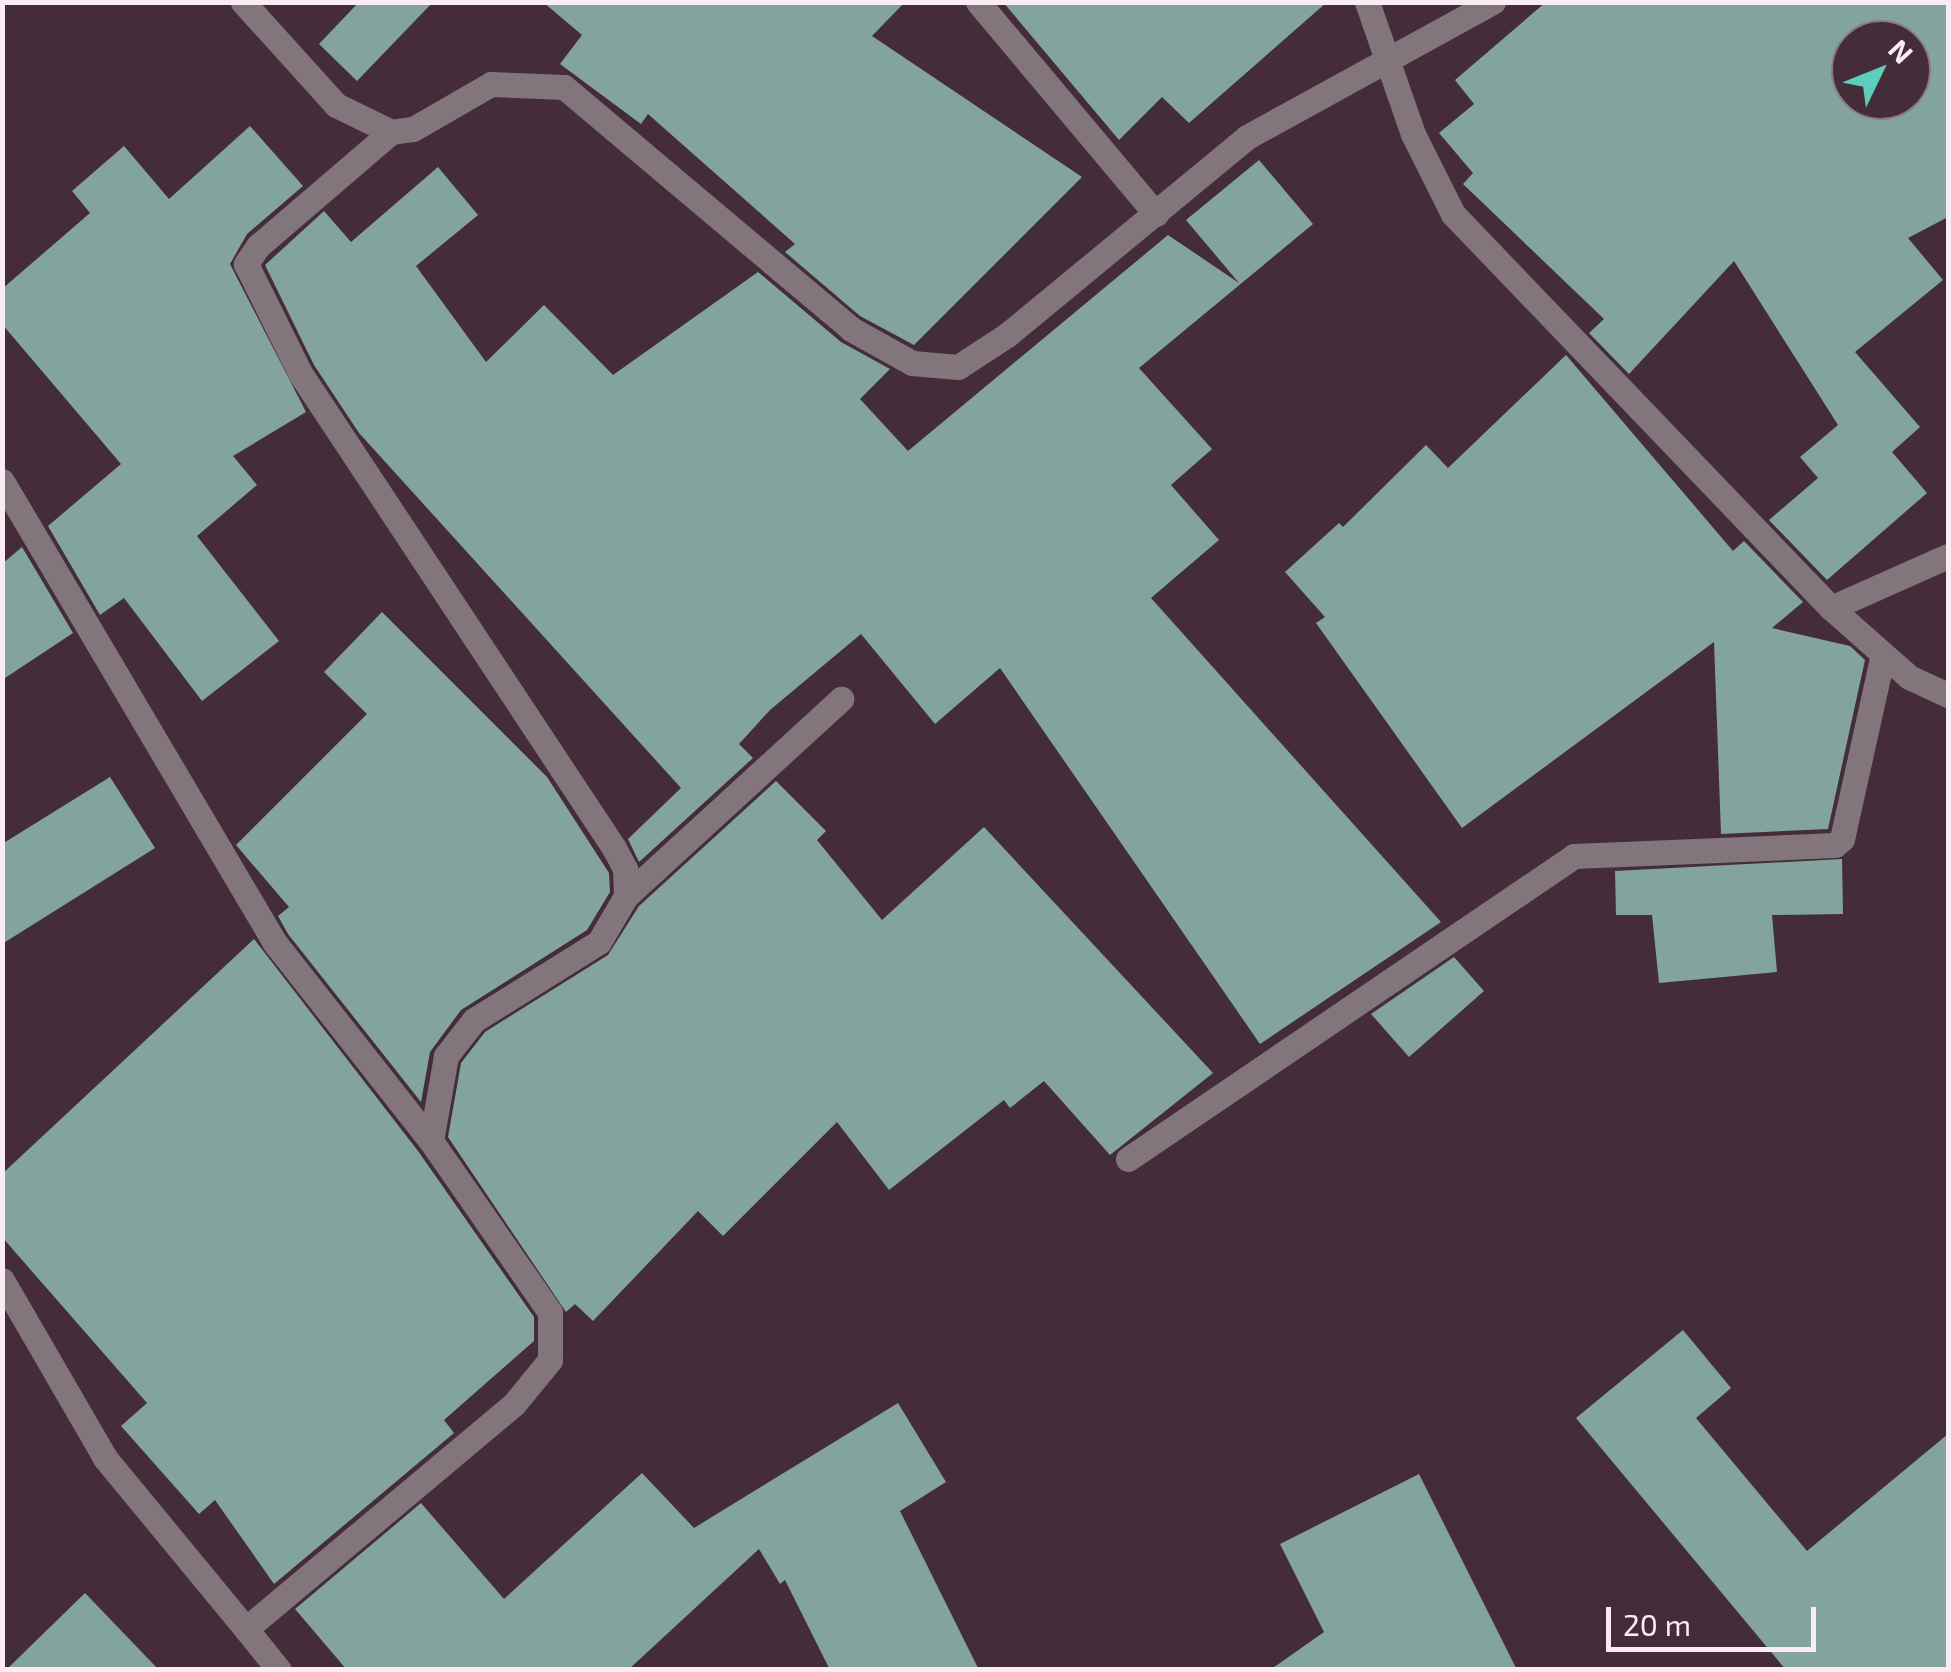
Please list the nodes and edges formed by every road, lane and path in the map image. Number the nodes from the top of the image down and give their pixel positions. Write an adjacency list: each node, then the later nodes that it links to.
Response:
1 (243, 2): 6 (street)
2 (978, 2): 7 (street)
3 (1367, 2): 5 (street)
4 (1494, 2): 5 (street)
5 (1384, 62): 7 (street); 10 (street)
6 (391, 132): 7 (street); 14 (street)
7 (1156, 214)
8 (2, 481): 15 (street)
9 (1948, 556): 10 (street)
10 (1832, 608): 11 (street)
11 (1884, 654): 12 (street); 16 (street)
12 (1948, 695)
13 (841, 699): 14 (street)
14 (626, 896): 15 (street)
15 (431, 1141): 18 (street)
16 (1128, 1159)
17 (2, 1280): 18 (street)
18 (246, 1629): 19 (street)
19 (280, 1670)

